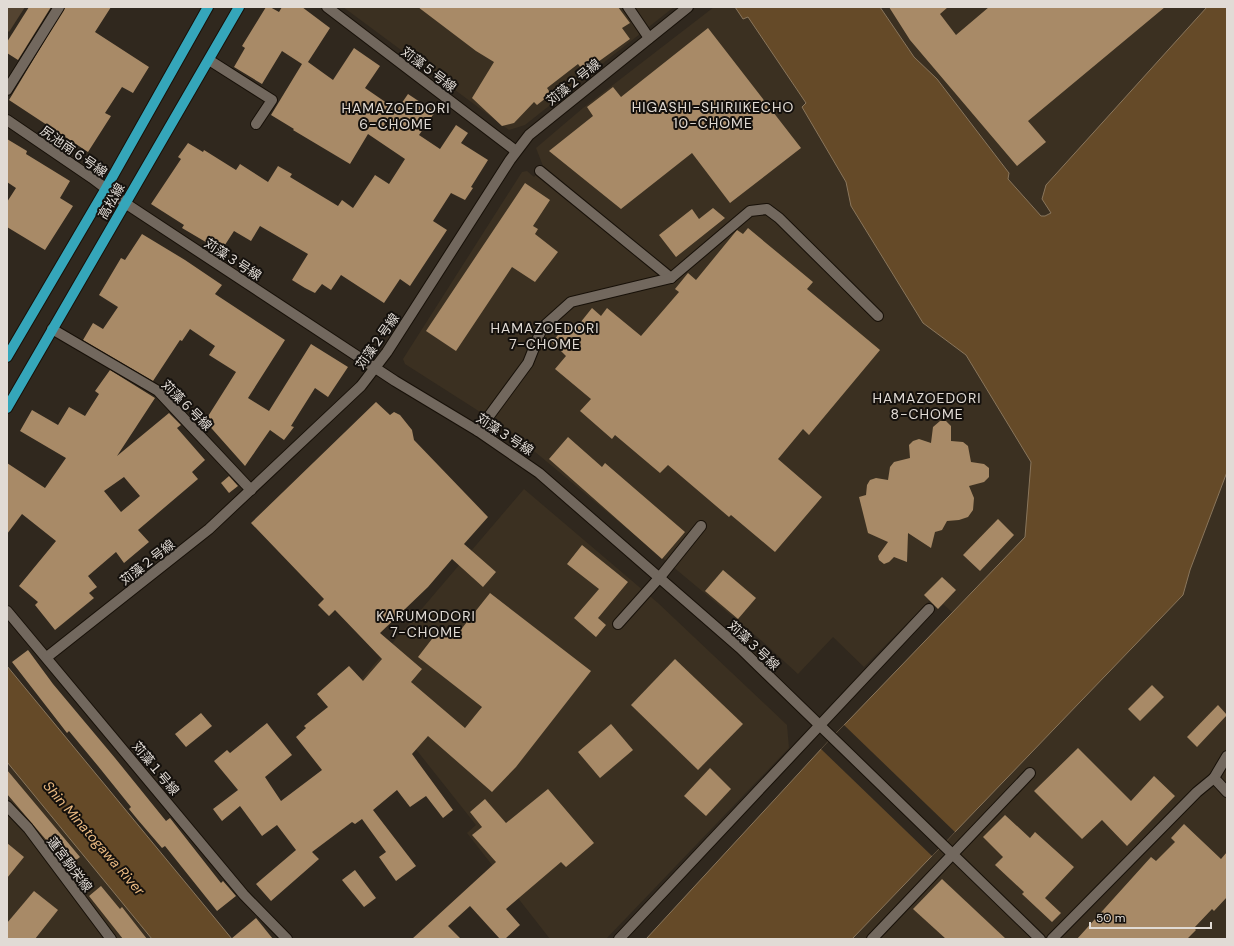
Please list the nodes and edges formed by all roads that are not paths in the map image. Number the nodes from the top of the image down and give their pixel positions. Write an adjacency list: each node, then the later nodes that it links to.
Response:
1 (59, 7): 9 (street)
2 (208, 7): 14 (main road, 高松線)
3 (240, 7): 8 (main road, 高松線)
4 (327, 7): 12 (street, 苅藻５号線)
5 (628, 7): 7 (street)
6 (688, 7): 7 (street, 苅藻２号線)
7 (648, 38): 12 (street, 苅藻２号線)
8 (209, 60): 11 (street); 15 (main road, 高松線)
9 (7, 90)
10 (7, 120): 14 (street, 尻池南６号線)
11 (256, 124)
12 (516, 151): 20 (street, 苅藻２号線)
13 (540, 171): 16 (street)
14 (105, 190): 15 (street, 尻池南６号線); 19 (main road, 高松線)
15 (125, 204): 18 (main road, 高松線); 20 (street, 苅藻３号線)
16 (672, 278): 17 (street); 22 (street)
17 (878, 316)
18 (52, 330): 21 (main road, 高松線); 23 (street, 苅藻６号線)
19 (7, 357)
20 (376, 368): 22 (street, 苅藻３号線); 23 (street, 苅藻２号線)
21 (7, 408)
22 (478, 431): 25 (street, 苅藻３号線)
23 (251, 490): 29 (street, 苅藻２号線)
24 (700, 526): 25 (street)
25 (660, 577): 28 (street); 30 (street, 苅藻３号線)
26 (929, 609): 30 (street)
27 (7, 611): 29 (street, 苅藻１号線)
28 (618, 624)
29 (47, 657): 38 (street, 苅藻１号線)
30 (820, 726): 36 (street, 苅藻３号線); 39 (street)
31 (1227, 756): 33 (street)
32 (1030, 773): 36 (street)
33 (1214, 778): 34 (street); 42 (street)
34 (1227, 792)
35 (7, 806): 37 (street, 蓮宮駒栄線)
36 (953, 855): 40 (street); 41 (street, 苅藻３号線)
37 (111, 939)
38 (287, 939)
39 (619, 939)
40 (872, 939)
41 (1040, 939)
42 (1052, 939)

